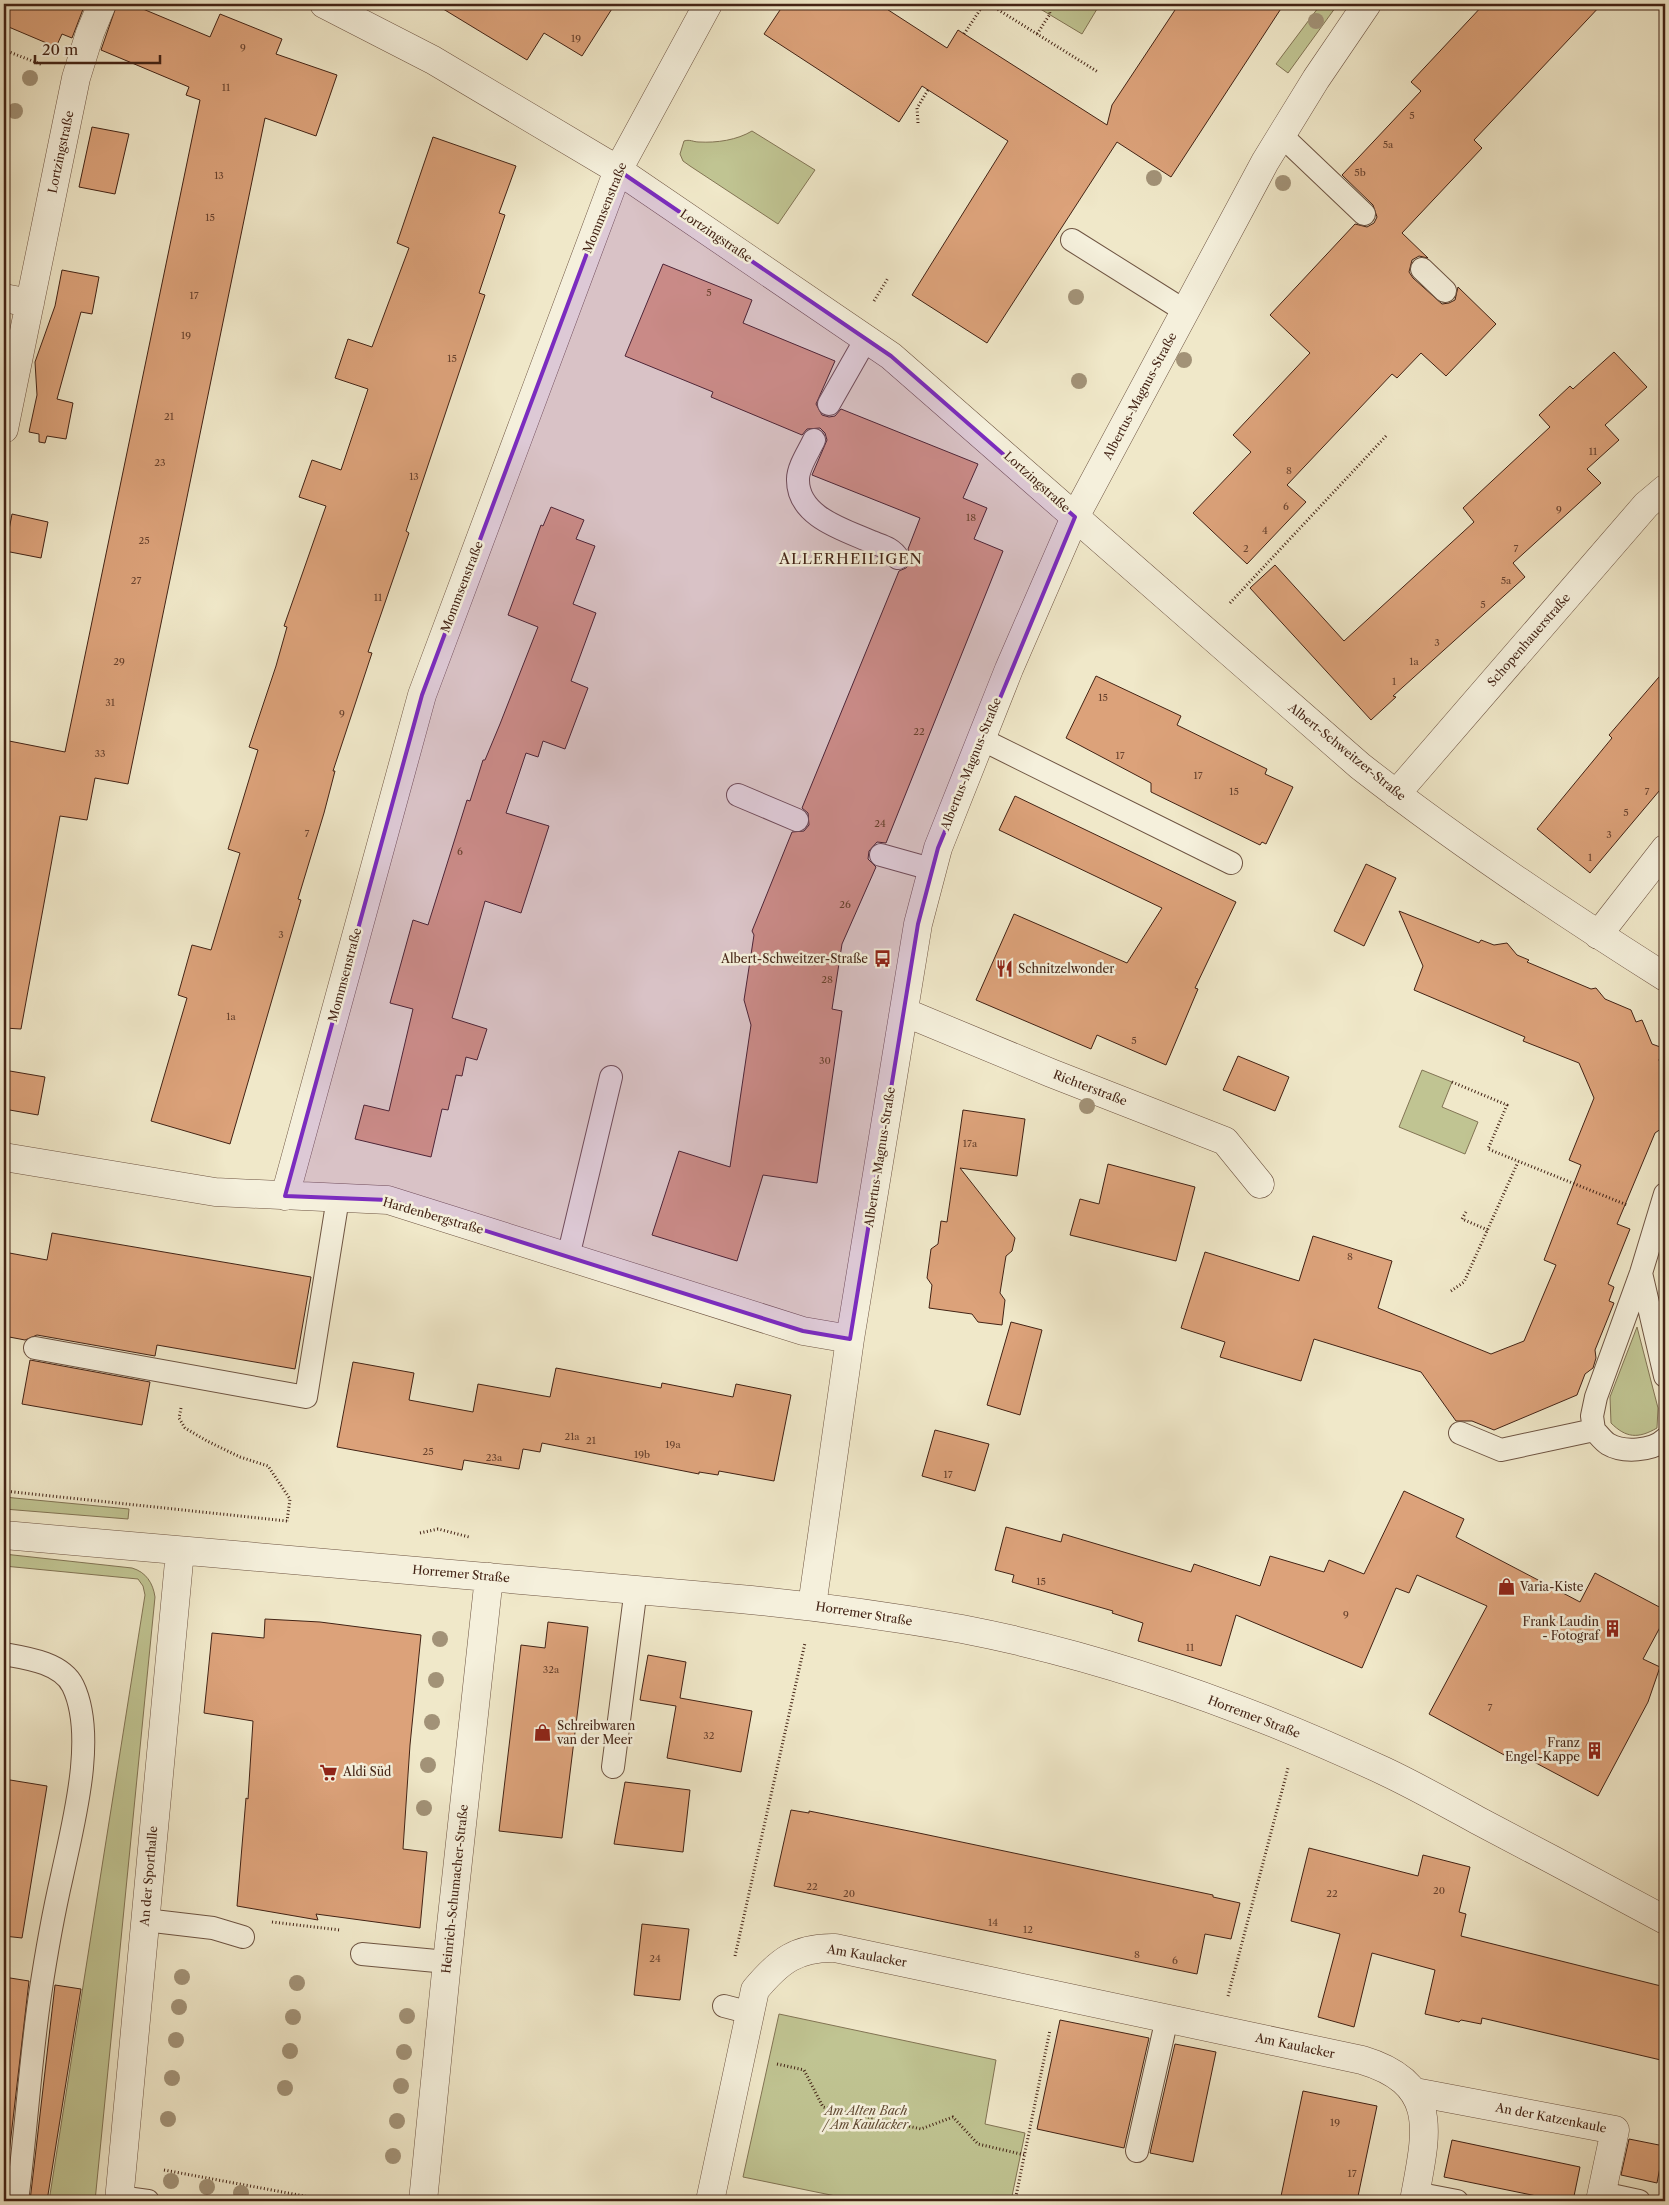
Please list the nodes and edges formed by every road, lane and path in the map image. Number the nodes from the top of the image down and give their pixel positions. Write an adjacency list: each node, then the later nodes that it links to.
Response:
1 (102, 4): 22 (street, Lortzingstraße)
2 (324, 4): 14 (street, Lortzingstraße)
3 (708, 4): 14 (street, Mommsenstraße)
4 (984, 4): 8 (path)
5 (989, 4): 9 (path)
6 (1048, 4): 9 (path)
7 (1368, 4): 13 (street, Albertus-Magnus-Straße)
8 (964, 34)
9 (1038, 34): 10 (path)
10 (1098, 72)
11 (928, 90): 12 (path)
12 (918, 123)
13 (1281, 135): 15 (lane); 23 (street, Albertus-Magnus-Straße)
14 (618, 170): 24 (street, Lortzingstraße); 50 (street, Mommsenstraße)
15 (1364, 214)
16 (1072, 240): 23 (lane)
17 (1422, 269): 20 (lane)
18 (888, 278): 19 (path)
19 (883, 288)
20 (1445, 291)
21 (4, 298): 22 (street)
22 (30, 303): 26 (street, Lortzingstraße)
23 (1185, 311): 30 (street, Albertus-Magnus-Straße)
24 (866, 339): 25 (lane); 30 (street, Lortzingstraße)
25 (829, 404)
26 (4, 428)
27 (1387, 435): 32 (path)
28 (814, 440): 31 (lane)
29 (1665, 489): 34 (street, Schopenhauerstraße)
30 (1075, 516): 32 (street, Albert-Schweitzer-Straße); 33 (street, Albertus-Magnus-Straße)
31 (898, 558)
32 (1204, 631): 34 (street, Albert-Schweitzer-Straße)
33 (981, 739): 39 (lane); 40 (street, Albertus-Magnus-Straße)
34 (1396, 794): 41 (street, Albert-Schweitzer-Straße)
35 (738, 795): 36 (lane)
36 (797, 820)
37 (1665, 849): 41 (street)
38 (881, 855): 40 (lane)
39 (1231, 864)
40 (931, 869): 43 (street, Albertus-Magnus-Straße)
41 (1598, 935): 42 (street, Albert-Schweitzer-Straße)
42 (1665, 977)
43 (904, 1012): 48 (street, Richterstraße); 58 (street, Albertus-Magnus-Straße)
44 (611, 1077): 55 (lane)
45 (1452, 1082): 47 (path)
46 (4, 1157): 50 (street, Hardenbergstraße)
47 (1518, 1162): 53 (path); 54 (path)
48 (1260, 1184)
49 (1665, 1194): 53 (lane)
50 (285, 1196): 51 (street, Hardenbergstraße)
51 (338, 1198): 55 (street, Hardenbergstraße); 59 (lane)
52 (1466, 1212): 54 (path)
53 (1658, 1217): 56 (lane)
54 (1488, 1230): 57 (path)
55 (568, 1257): 58 (street, Hardenbergstraße)
56 (1641, 1273): 60 (lane); 62 (lane)
57 (1451, 1291)
58 (850, 1339): 72 (street, Albertus-Magnus-Straße)
59 (35, 1348)
60 (1665, 1376)
61 (182, 1402): 67 (path)
62 (1594, 1430): 63 (lane); 64 (lane)
63 (1460, 1433)
64 (1665, 1439)
65 (4, 1492): 66 (path)
66 (184, 1511)
67 (287, 1521)
68 (4, 1535): 69 (street, Horremer Straße)
69 (180, 1551): 70 (street, Horremer Straße); 76 (street, An der Sporthalle)
70 (489, 1577): 71 (street, Horremer Straße); 80 (street, Heinrich-Schumacher-Straße)
71 (636, 1588): 72 (street, Horremer Straße); 75 (lane)
72 (812, 1606): 74 (street, Horremer Straße); 82 (path)
73 (4, 1654): 94 (lane)
74 (1297, 1733): 77 (street, Horremer Straße); 85 (path)
75 (613, 1767)
76 (144, 1920): 78 (lane); 90 (street, An der Sporthalle)
77 (1665, 1920)
78 (243, 1937): 79 (path)
79 (362, 1954): 80 (lane)
80 (446, 1962): 97 (street, Heinrich-Schumacher-Straße)
81 (1056, 1995): 83 (street, Am Kaulacker); 84 (street, Am Kaulacker); 89 (path)
82 (724, 2006): 83 (lane)
83 (750, 2013): 98 (street, Am Kaulacker)
84 (1166, 2018): 85 (street, Am Kaulacker); 88 (lane)
85 (1220, 2030): 87 (street, Am Kaulacker)
86 (776, 2064): 89 (path)
87 (1415, 2092): 91 (street, Am Kaulacker); 92 (street, An der Katzenkaule)
88 (1137, 2150)
89 (1025, 2155): 99 (path)
90 (123, 2163): 93 (street, An der Sporthalle); 96 (path)
91 (1414, 2197): 100 (lane)
92 (1601, 2197): 101 (lane)
93 (119, 2199): 95 (lane)
94 (17, 2201)
95 (148, 2201)
96 (331, 2201)
97 (423, 2201)
98 (710, 2201)
99 (1015, 2201)
100 (1457, 2201)
101 (1639, 2201)

